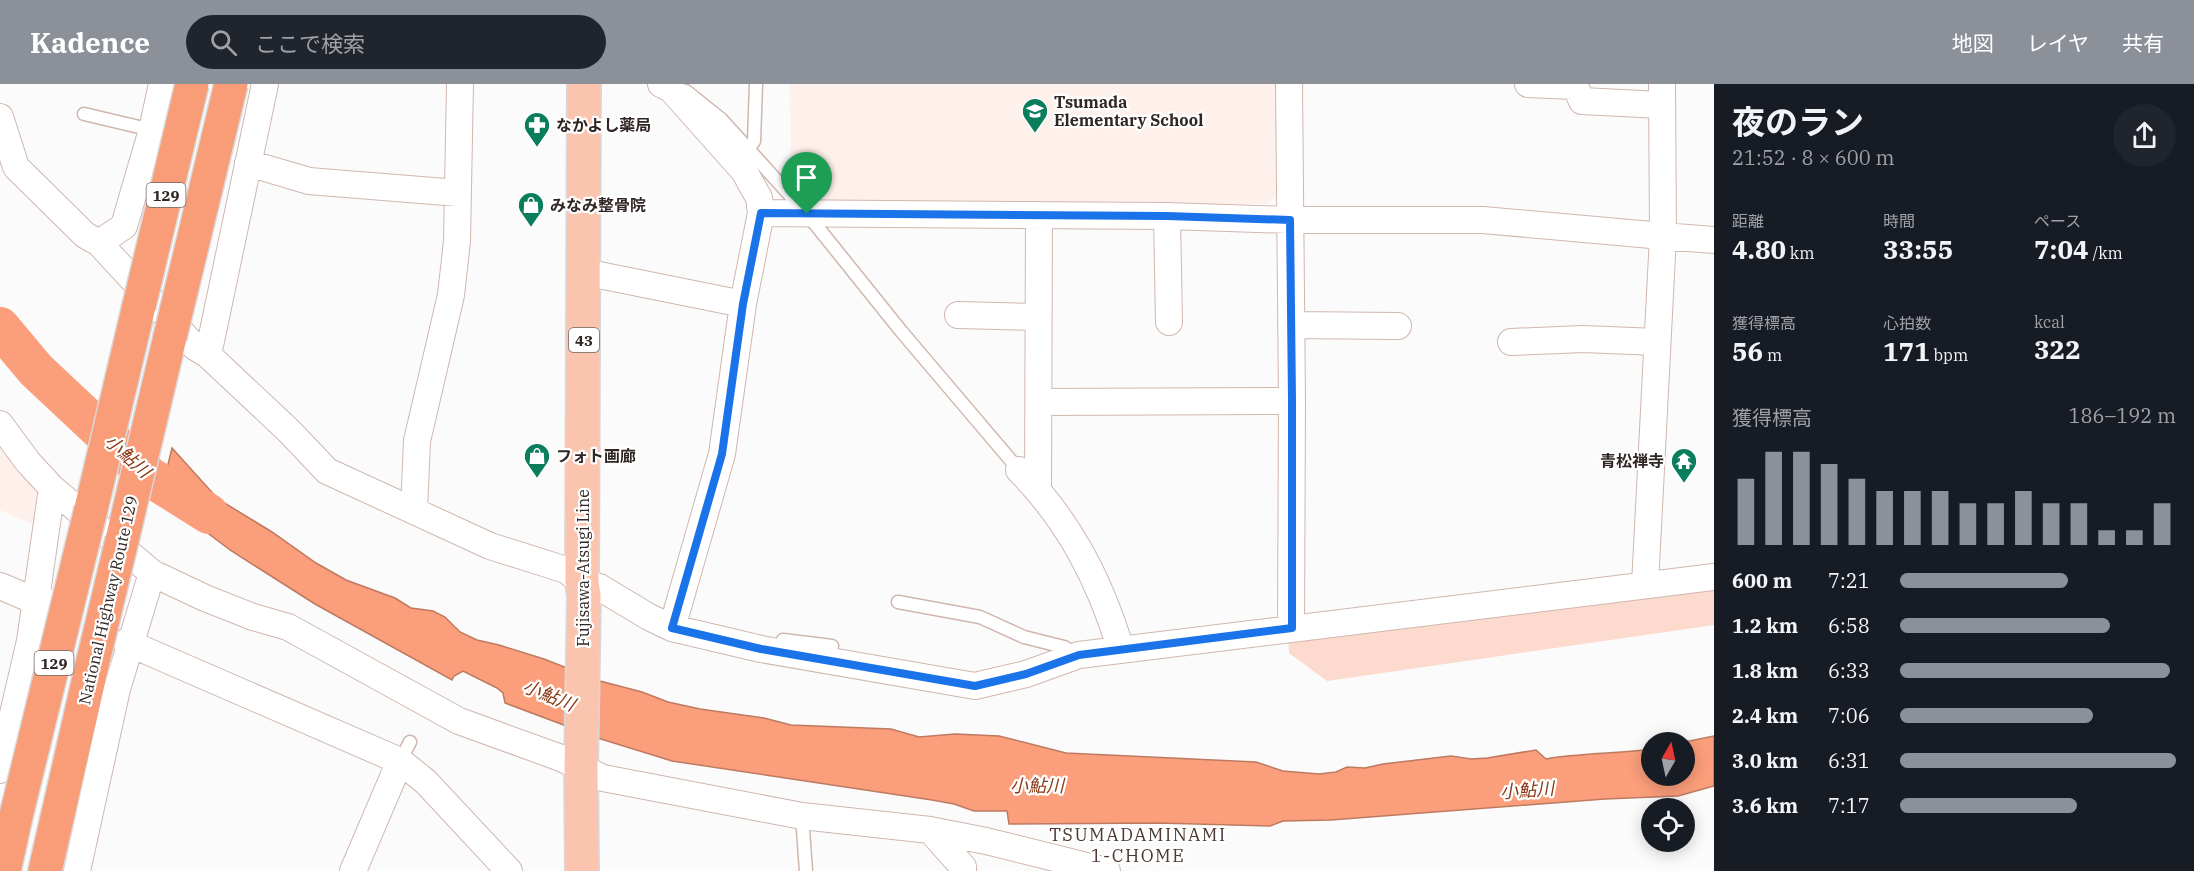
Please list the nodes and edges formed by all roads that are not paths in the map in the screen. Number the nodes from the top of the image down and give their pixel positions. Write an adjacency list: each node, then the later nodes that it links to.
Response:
1 (162, 84): 15 (street)
2 (192, 84): 64 (highway, 129, bridge)
3 (231, 84): 65 (highway, National Highway Route 129 / 129, bridge)
4 (265, 84): 17 (street)
5 (460, 84): 18 (street)
6 (584, 84): 27 (main road, Fujisawa-Atsugi Line / 43)
7 (661, 84): 19 (street)
8 (678, 84): 16 (lane)
9 (756, 84): 16 (lane)
10 (1289, 84): 23 (street)
11 (1528, 84): 12 (street)
12 (1661, 94): 24 (street)
13 (84, 114): 15 (lane)
14 (0, 117): 26 (street)
15 (152, 130): 26 (street)
16 (748, 150): 20 (lane)
17 (248, 163): 18 (street); 36 (street)
18 (458, 193): 43 (street)
19 (761, 213): 20 (street); 28 (street)
20 (807, 214): 21 (street); 40 (lane)
21 (1039, 215): 22 (street); 31 (street)
22 (1167, 216): 23 (street); 29 (street)
23 (1290, 220): 24 (street); 32 (street)
24 (1663, 236): 25 (street); 34 (street)
25 (1714, 240)
26 (99, 243): 36 (street)
27 (584, 272): 28 (street); 48 (main road, Fujisawa-Atsugi Line / 43)
28 (743, 304): 51 (street)
29 (1174, 310)
30 (958, 315): 31 (street)
31 (1038, 317): 38 (street)
32 (1291, 325): 33 (street); 37 (street)
33 (1398, 326)
34 (1657, 342): 35 (street); 46 (street)
35 (1524, 347)
36 (208, 355): 43 (street)
37 (1292, 400): 38 (street); 52 (street)
38 (1039, 402): 42 (street)
39 (0, 424): 41 (street)
40 (1019, 470): 42 (street)
41 (52, 488): 44 (street); 49 (street)
42 (1038, 489): 55 (street)
43 (414, 510): 48 (street)
44 (152, 573): 53 (street); 60 (street)
45 (1714, 577): 46 (street)
46 (1645, 585): 52 (street)
47 (0, 586): 49 (street)
48 (583, 589): 51 (street); 60 (main road, Fujisawa-Atsugi Line / 43)
49 (41, 601): 58 (street)
50 (898, 602): 57 (lane)
51 (672, 628): 56 (street)
52 (1292, 628): 55 (street)
53 (128, 642): 59 (street); 66 (street)
54 (831, 646): 56 (lane)
55 (1121, 650): 57 (street)
56 (780, 652): 57 (street)
57 (1079, 655)
58 (8, 701): 61 (street)
59 (405, 751): 67 (street); 68 (street)
60 (581, 763): 62 (street); 69 (main road, Fujisawa-Atsugi Line / 43)
61 (0, 770)
62 (802, 816): 63 (street); 70 (lane)
63 (930, 830): 71 (street); 72 (street)
64 (4, 871)
65 (45, 871)
66 (76, 871)
67 (353, 871)
68 (508, 871)
69 (582, 871)
70 (806, 871)
71 (963, 871)
72 (1107, 871)

